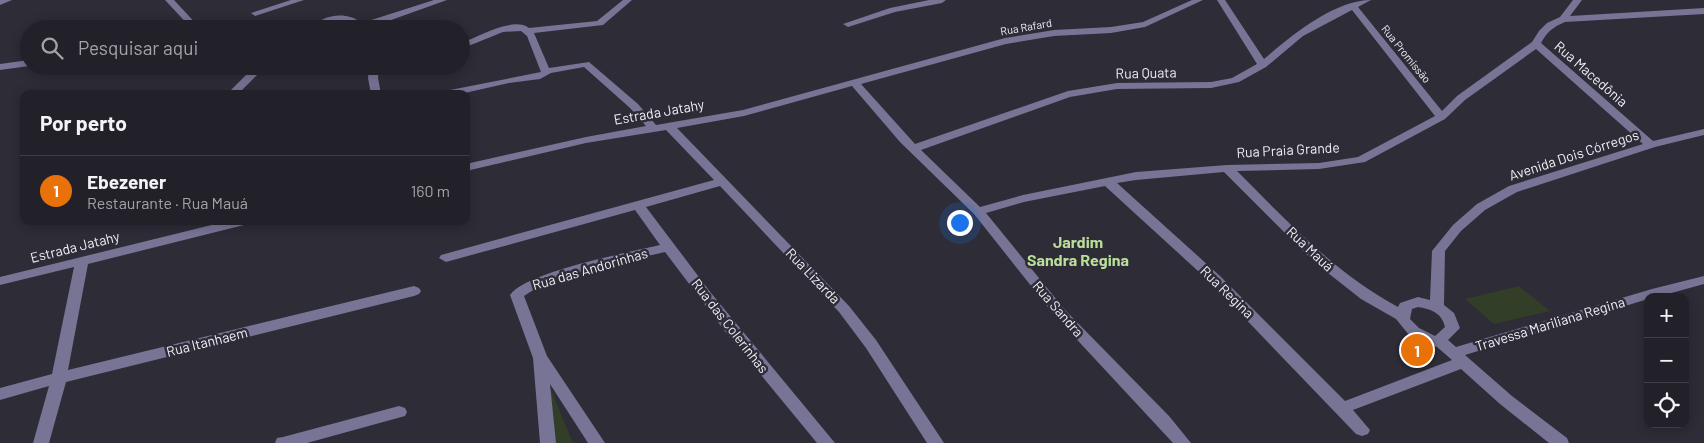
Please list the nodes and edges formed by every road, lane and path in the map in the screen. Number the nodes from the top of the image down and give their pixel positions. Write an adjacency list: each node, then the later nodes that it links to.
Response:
1 (8, 0): 11 (street)
2 (169, 0): 16 (street)
3 (300, 0): 14 (street)
4 (444, 0): 19 (street)
5 (628, 0): 21 (street)
6 (942, 0): 20 (street)
7 (1200, 0): 30 (street, Rua Rafard)
8 (1221, 0): 25 (street)
9 (1367, 0): 12 (street, Rua Quata)
10 (1578, 0): 15 (street, Rua Praia Grande)
11 (0, 2)
12 (1353, 6): 25 (street, Rua Quata); 34 (street, Rua Promissão)
13 (1704, 11): 15 (street)
14 (256, 13)
15 (1563, 19): 23 (street, Rua Praia Grande)
16 (188, 20)
17 (329, 20): 18 (street)
18 (352, 20)
19 (383, 20)
20 (848, 24)
21 (527, 31): 22 (street); 27 (street)
22 (470, 42)
23 (1536, 44): 34 (street, Rua Praia Grande); 38 (street, Rua Macedônia)
24 (20, 64): 26 (street)
25 (1263, 65): 39 (street, Rua Quata)
26 (0, 67)
27 (546, 71): 33 (street); 36 (street)
28 (252, 75): 31 (street)
29 (373, 75): 32 (street)
30 (855, 84): 35 (street, Estrada Jatahy); 39 (street, Rua Sandra)
31 (236, 90)
32 (375, 90)
33 (463, 90)
34 (1440, 117): 41 (street, Rua Praia Grande)
35 (669, 126): 36 (street, Estrada Jatahy); 43 (street, Rua Lizarda)
36 (654, 128): 40 (street, Estrada Jatahy)
37 (1704, 132): 38 (street, Avenida Dois Córregos)
38 (1651, 145): 53 (street, Avenida Dois Córregos)
39 (913, 149): 45 (street, Rua Sandra)
40 (470, 167)
41 (1227, 168): 42 (street, Rua Praia Grande); 54 (street, Rua Mauá)
42 (1107, 181): 45 (street, Rua Praia Grande); 60 (street, Rua Regina)
43 (722, 182): 44 (street); 68 (street, Rua Lizarda)
44 (638, 205): 47 (street, Rua das Colerinhas); 48 (street)
45 (978, 211): 69 (street, Rua Sandra)
46 (228, 225): 49 (street, Estrada Jatahy)
47 (668, 247): 56 (street, Rua das Andorinhas); 67 (street, Rua das Colerinhas)
48 (446, 258)
49 (82, 261): 51 (street, Estrada Jatahy); 58 (street)
50 (1704, 280): 57 (street, Travessa Mariliana Regina)
51 (0, 281)
52 (414, 291): 58 (street, Rua Itanhaem)
53 (1437, 306): 54 (street); 55 (street)
54 (1404, 317): 55 (street)
55 (1440, 341): 57 (street)
56 (540, 358): 65 (street, Rua das Andorinhas); 66 (street)
57 (1458, 358): 60 (street); 70 (street)
58 (59, 378): 59 (street, Rua Itanhaem); 63 (street)
59 (0, 394)
60 (1342, 408): 62 (street, Rua Regina)
61 (399, 412): 64 (street)
62 (1362, 430)
63 (41, 443)
64 (283, 443)
65 (548, 443)
66 (597, 443)
67 (827, 443)
68 (936, 443)
69 (1183, 443)
70 (1561, 443)

